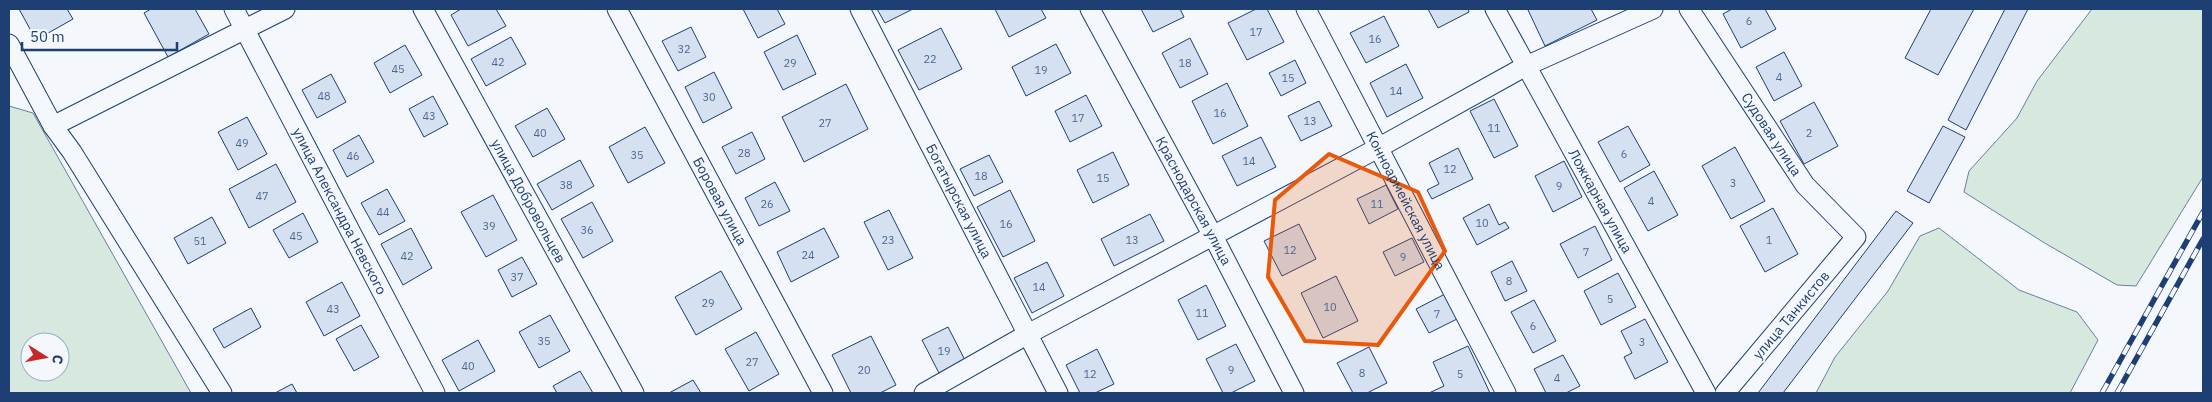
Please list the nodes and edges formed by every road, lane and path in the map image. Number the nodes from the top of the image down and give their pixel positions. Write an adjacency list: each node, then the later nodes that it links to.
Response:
1 (234, 9): 11 (street, улица Александра Невского)
2 (285, 9): 11 (street)
3 (423, 9): 21 (street, улица Добровольцев)
4 (617, 9): 22 (street, Боровая улица)
5 (860, 9): 18 (street, Богатырская улица)
6 (1090, 9): 16 (street, Краснодарская улица)
7 (1306, 9): 15 (street, Конноармейская улица)
8 (1495, 9): 13 (street, Ложкарная улица)
9 (1652, 9): 13 (street)
10 (1694, 15): 17 (street, Судовая улица)
11 (244, 29): 14 (street); 20 (street, улица Александра Невского)
12 (9, 44): 14 (street)
13 (1526, 66): 15 (street); 27 (street, Ложкарная улица)
14 (53, 126): 19 (street)
15 (1378, 148): 16 (street); 26 (street, Конноармейская улица)
16 (1214, 236): 18 (street); 25 (street, Краснодарская улица)
17 (1856, 237): 28 (street, улица Танкистов)
18 (1028, 334): 23 (street); 24 (street, Богатырская улица)
19 (222, 393)
20 (435, 393)
21 (634, 393)
22 (823, 393)
23 (924, 393)
24 (1058, 393)
25 (1294, 393)
26 (1506, 393)
27 (1706, 393)
28 (1726, 393)

